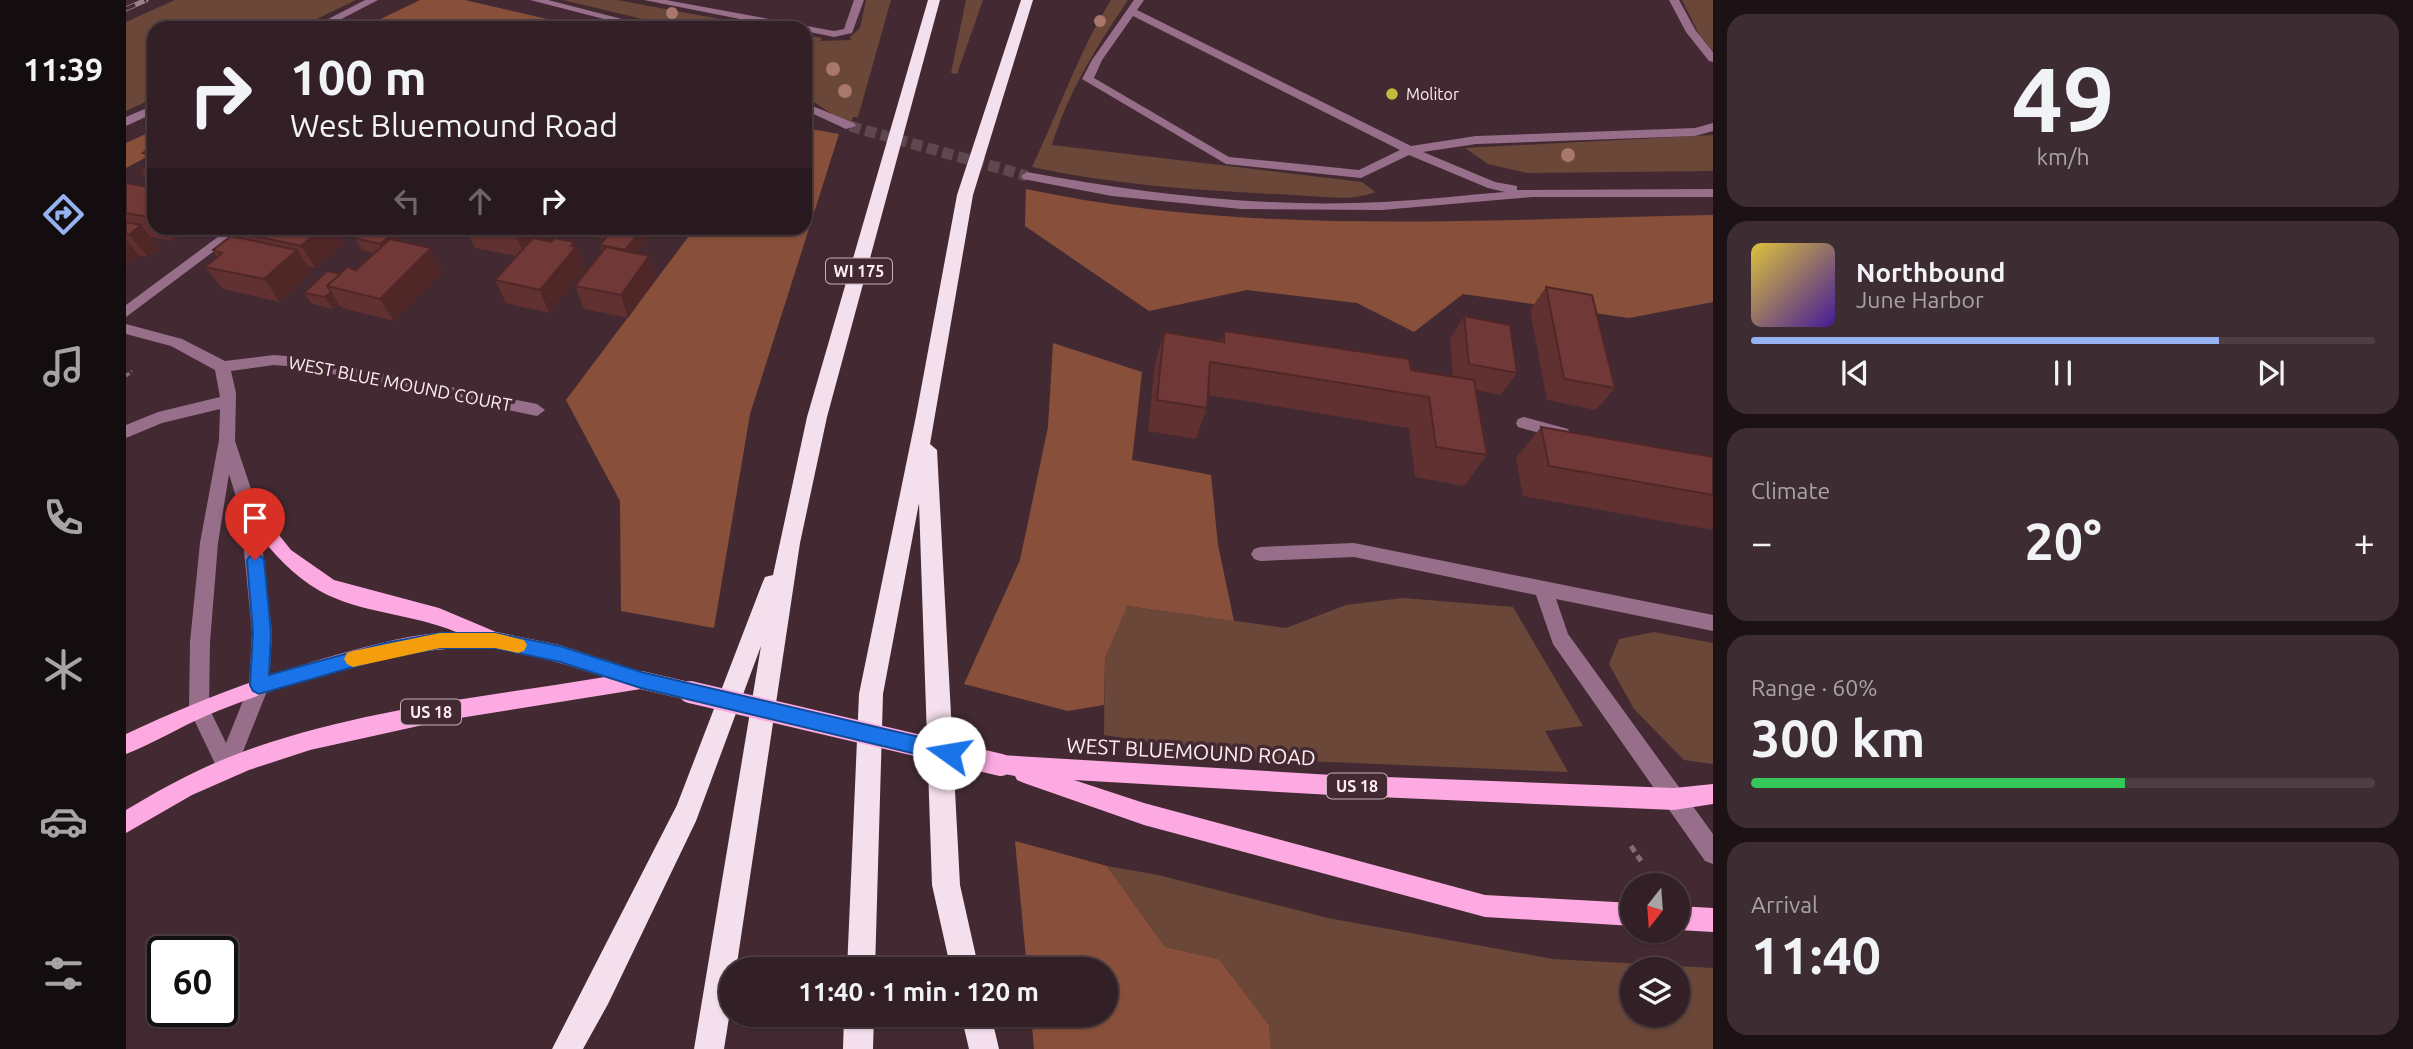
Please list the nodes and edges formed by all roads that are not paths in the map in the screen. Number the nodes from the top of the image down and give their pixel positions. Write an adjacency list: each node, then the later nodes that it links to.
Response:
1 (373, 0): 11 (street)
2 (535, 0): 12 (street)
3 (649, 0): 13 (street)
4 (859, 0): 14 (street)
5 (934, 0): 38 (highway, WI 175)
6 (1027, 0): 15 (highway)
7 (1039, 0): 15 (highway)
8 (1139, 0): 10 (street)
9 (1674, 0): 16 (street)
10 (1131, 10): 22 (street); 22 (street)
11 (330, 21)
12 (623, 21)
13 (765, 21)
14 (812, 30)
15 (1014, 43): 32 (highway)
16 (1713, 60)
17 (812, 109): 20 (street)
18 (147, 112): 19 (street)
19 (126, 122)
20 (850, 126)
21 (1713, 127): 22 (street)
22 (1409, 150): 24 (street)
23 (1027, 176): 24 (street)
24 (1533, 193): 25 (street)
25 (1713, 193)
26 (230, 235): 27 (street)
27 (126, 312)
28 (126, 329): 29 (street)
29 (222, 367): 30 (street); 31 (street, WEST BLUE MOUND COURT)
30 (228, 401): 34 (street); 36 (street)
31 (537, 410)
32 (926, 416): 56 (highway); 57 (highway)
33 (1524, 423): 35 (street)
34 (126, 432)
35 (1574, 436)
36 (227, 440): 37 (street); 45 (street)
37 (249, 510): 42 (main road); 44 (street)
38 (789, 543): 60 (highway); 61 (highway, WI 175)
39 (1260, 554): 40 (street)
40 (1544, 590): 41 (street); 50 (street)
41 (1713, 622)
42 (495, 640): 43 (main road, WEST BLUEMOUND ROAD / US 18); 44 (main road, WEST BLUEMOUND ROAD / US 18)
43 (641, 680): 47 (main road, WEST BLUEMOUND ROAD / US 18, bridge); 48 (main road, WEST BLUEMOUND ROAD / US 18)
44 (259, 685): 45 (main road, US 18); 48 (street)
45 (199, 709): 46 (main road, US 18); 48 (street)
46 (126, 744)
47 (1001, 765): 50 (main road, WEST BLUEMOUND ROAD / US 18); 53 (main road, WEST BLUEMOUND ROAD / US 18)
48 (227, 767): 51 (main road, US 18)
49 (1713, 794): 50 (main road, WEST BLUEMOUND ROAD / US 18)
50 (1674, 799): 52 (street)
51 (126, 822)
52 (1713, 853)
53 (1620, 914)
54 (1690, 919): 55 (main road)
55 (1713, 920)
56 (861, 957)
57 (962, 957)
58 (859, 1027): 62 (highway)
59 (979, 1027): 63 (highway)
60 (567, 1049)
61 (709, 1049)
62 (858, 1049)
63 (984, 1049)

